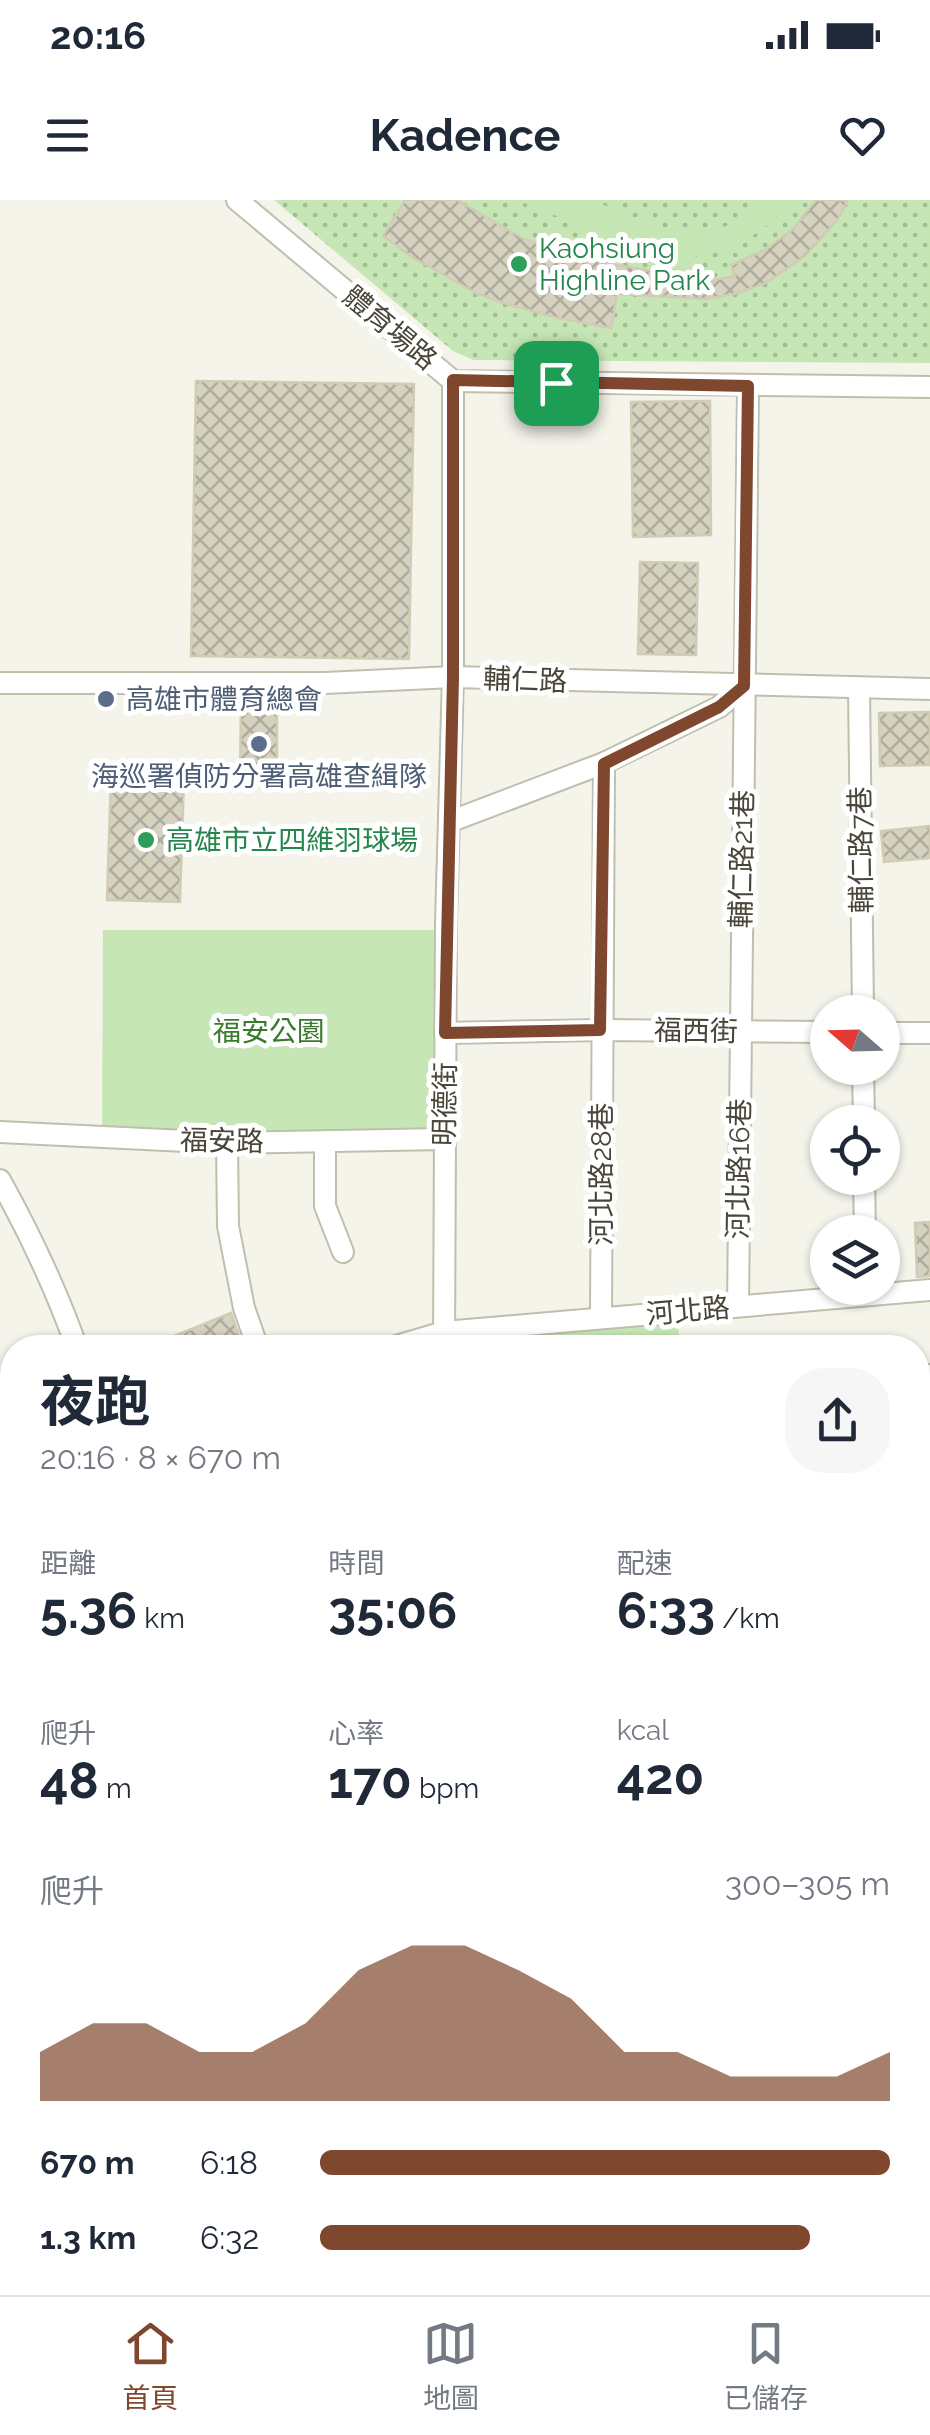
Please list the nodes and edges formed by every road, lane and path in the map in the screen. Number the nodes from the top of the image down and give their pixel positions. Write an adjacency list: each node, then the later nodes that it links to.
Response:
1 (237, 200): 2 (street, 體育場路)
2 (453, 380): 3 (street, 體育場路); 5 (street, 明德街)
3 (748, 386): 4 (street, 體育場路); 7 (street, 輔仁路21巷)
4 (930, 387)
5 (453, 677): 6 (street, 輔仁路); 7 (street, 輔仁路); 11 (street, 明德街)
6 (0, 683)
7 (744, 686): 8 (street, 輔仁路); 10 (street); 14 (street, 輔仁路21巷)
8 (859, 688): 9 (street, 輔仁路); 12 (street, 輔仁路7巷)
9 (930, 689)
10 (604, 764): 11 (street); 13 (street, 河北路28巷)
11 (448, 822): 16 (street, 明德街)
12 (863, 995)
13 (600, 1030): 14 (street, 福西街); 16 (street, 福西街); 29 (street, 河北路28巷)
14 (740, 1032): 15 (street, 福西街); 28 (street, 河北路16巷)
15 (810, 1032)
16 (445, 1033): 20 (street, 明德街)
17 (900, 1033): 18 (street)
18 (930, 1033)
19 (0, 1132): 22 (street, 福安路)
20 (444, 1139): 21 (street, 福安路); 32 (street, 明德街)
21 (325, 1141): 22 (street, 福安路); 24 (street)
22 (226, 1143): 31 (street)
23 (0, 1180): 30 (street)
24 (343, 1252)
25 (900, 1290): 26 (street, 河北路)
26 (930, 1290)
27 (810, 1297): 28 (street, 河北路)
28 (738, 1306): 29 (street, 河北路)
29 (601, 1318): 33 (street, 河北路)
30 (72, 1335)
31 (253, 1335)
32 (444, 1335)
33 (480, 1335)

